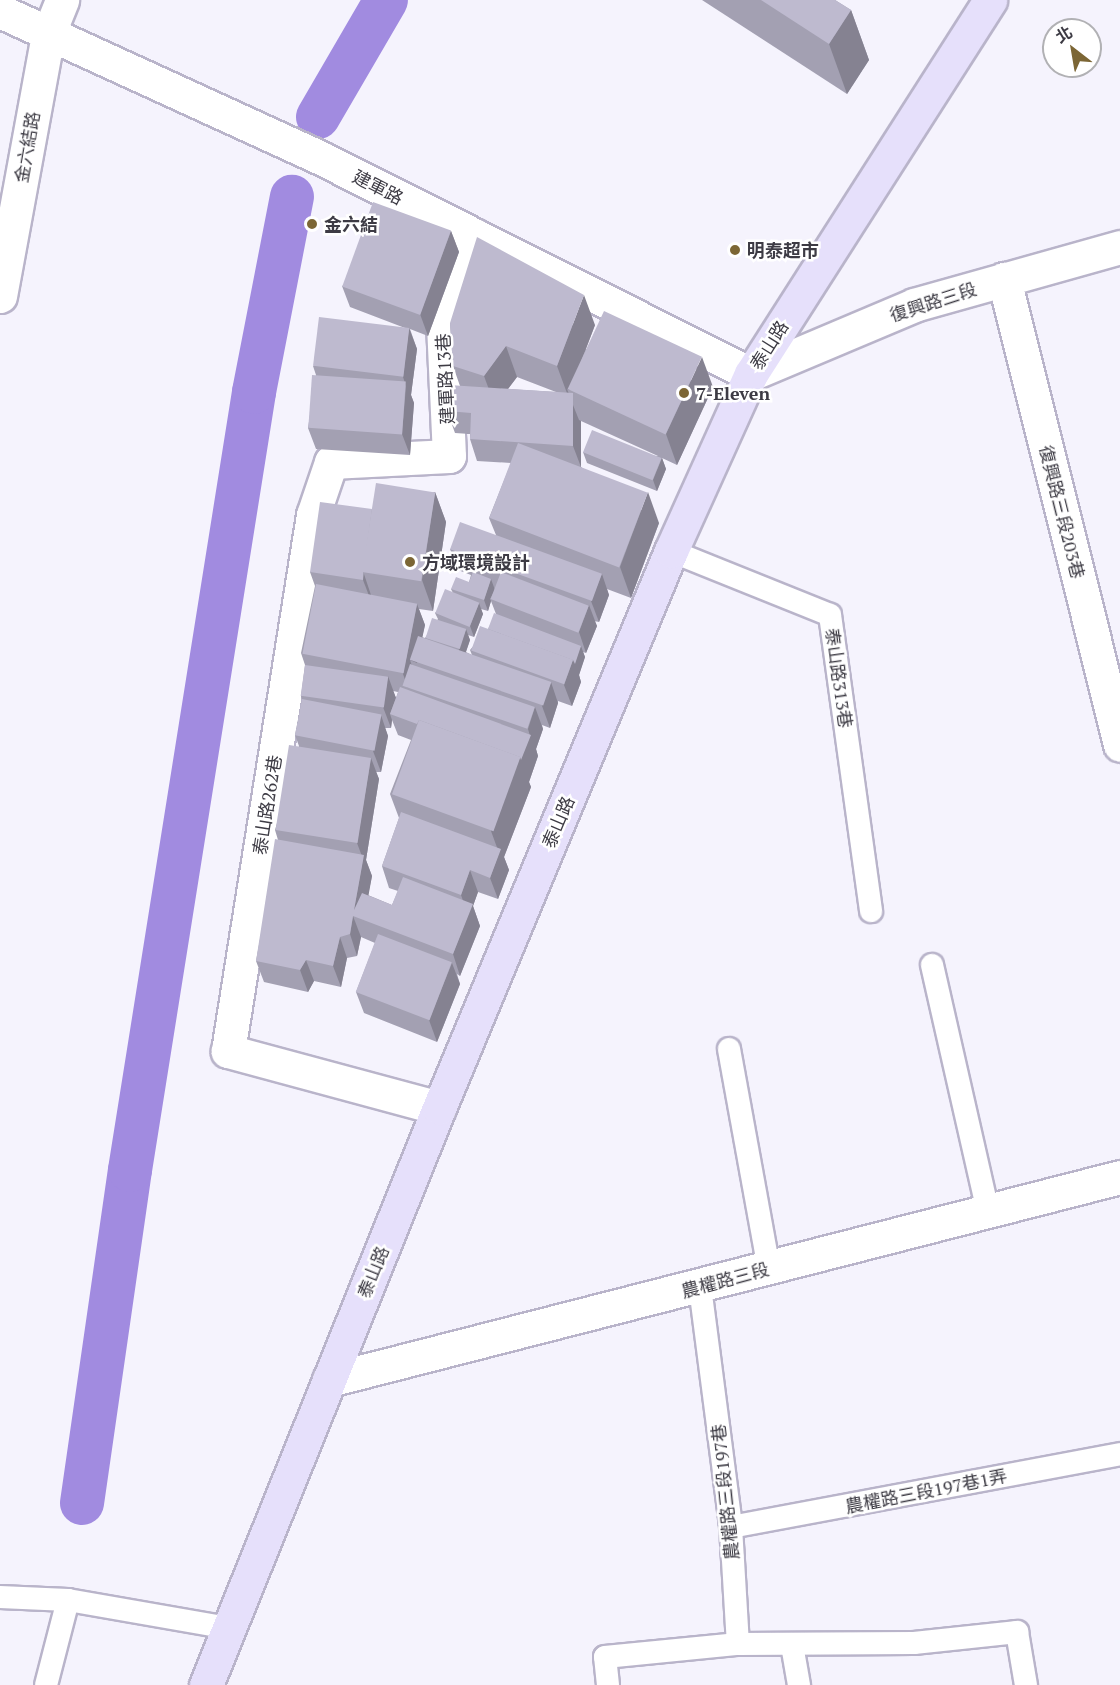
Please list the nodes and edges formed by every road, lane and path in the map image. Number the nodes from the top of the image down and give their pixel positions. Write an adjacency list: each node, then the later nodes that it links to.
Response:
1 (62, 0): 4 (street, 金六結路)
2 (990, 0): 9 (main road, 泰山路)
3 (0, 11): 4 (street, 建軍路)
4 (48, 34): 5 (street, 建軍路); 8 (street, 金六結路)
5 (475, 236): 9 (street, 建軍路); 10 (street, 建軍路13巷)
6 (1120, 247): 7 (street, 復興路三段)
7 (1004, 279): 9 (street, 復興路三段); 12 (street, 復興路三段203巷)
8 (0, 296)
9 (751, 374): 11 (main road, 泰山路)
10 (449, 456): 16 (street, 泰山路262巷)
11 (671, 551): 13 (lane, 泰山路313巷); 16 (main road, 泰山路)
12 (1120, 745)
13 (871, 911)
14 (932, 965): 18 (lane)
15 (729, 1049): 19 (lane)
16 (439, 1108): 21 (main road, 泰山路)
17 (1120, 1177): 18 (street, 農權路三段)
18 (988, 1212): 19 (street, 農權路三段)
19 (769, 1269): 20 (street, 農權路三段)
20 (700, 1287): 21 (street, 農權路三段); 23 (lane, 農權路三段197巷)
21 (329, 1380): 26 (main road, 泰山路)
22 (1120, 1455): 23 (lane, 農權路三段197巷1弄)
23 (731, 1527): 27 (lane, 農權路三段197巷)
24 (0, 1597): 25 (lane)
25 (68, 1600): 26 (lane); 29 (lane)
26 (229, 1628): 30 (main road, 泰山路)
27 (738, 1644): 28 (lane); 31 (lane)
28 (792, 1644): 32 (lane); 33 (lane)
29 (46, 1685)
30 (206, 1685)
31 (608, 1685)
32 (799, 1685)
33 (1026, 1685)

